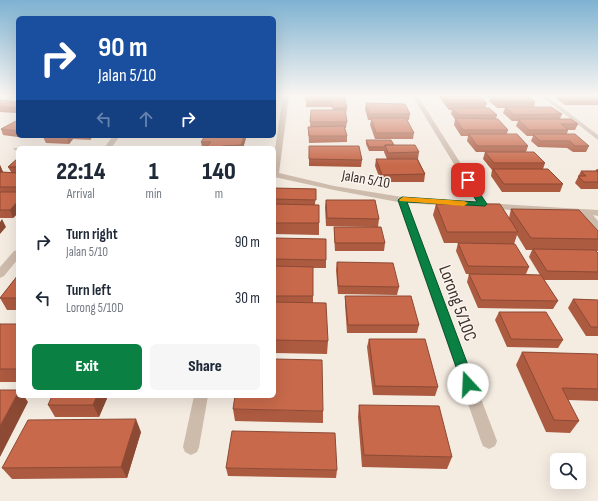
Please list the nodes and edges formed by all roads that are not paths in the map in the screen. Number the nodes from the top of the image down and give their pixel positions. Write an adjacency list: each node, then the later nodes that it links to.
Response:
1 (282, 118): 7 (street)
2 (430, 118): 10 (street)
3 (572, 118): 5 (street)
4 (115, 138): 6 (street)
5 (598, 138)
6 (109, 146)
7 (276, 161)
8 (276, 174): 9 (street, Jalan 5/10)
9 (402, 200): 10 (street, Jalan 5/10); 17 (street, Lorong 5/10C)
10 (483, 204): 11 (street, Jalan 5/10)
11 (585, 212): 12 (street, Jalan 5/10); 13 (street)
12 (598, 213)
13 (598, 227)
14 (16, 255): 15 (street)
15 (0, 274)
16 (201, 398): 18 (street)
17 (489, 441)
18 (191, 447)

